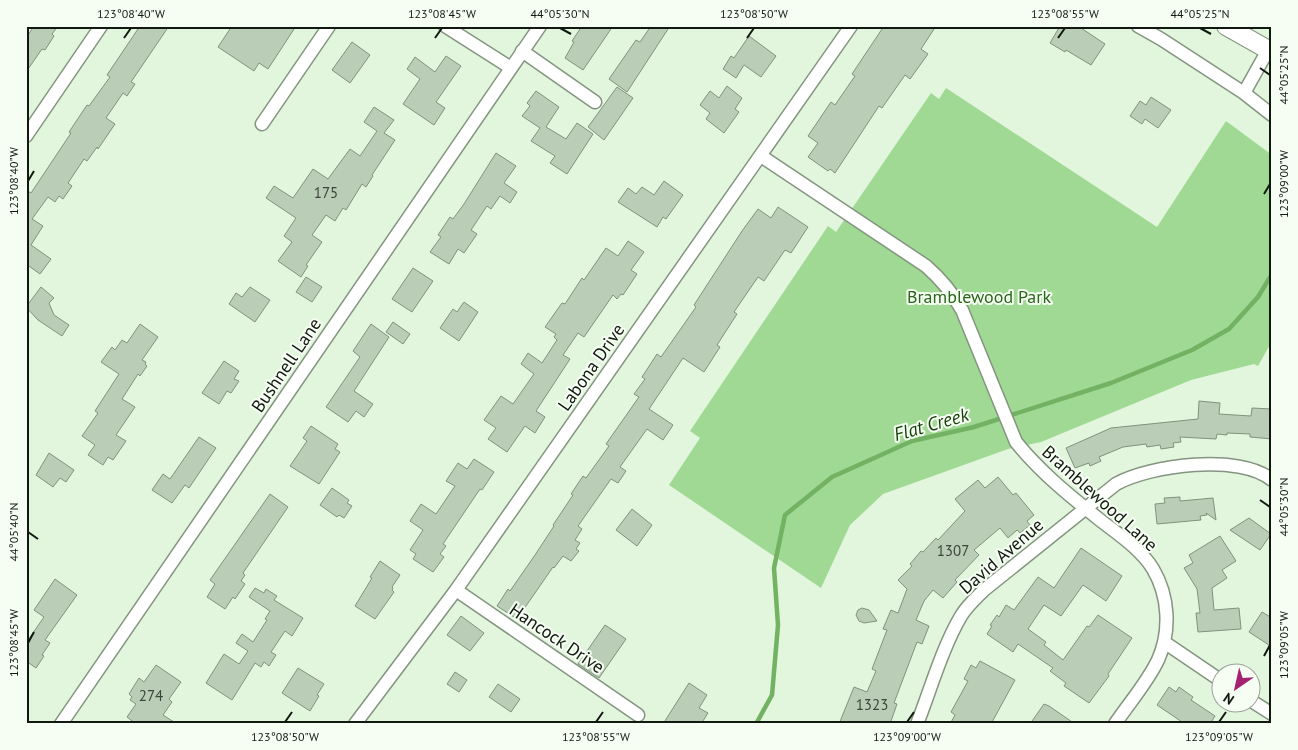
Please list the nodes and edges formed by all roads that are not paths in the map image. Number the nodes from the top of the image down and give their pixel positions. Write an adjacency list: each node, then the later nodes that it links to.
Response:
1 (100, 26): 15 (street)
2 (329, 26): 14 (street)
3 (445, 26): 10 (street)
4 (540, 26): 9 (street, Bushnell Lane)
5 (851, 26): 16 (street, Labona Drive)
6 (1138, 26): 11 (street)
7 (1226, 26): 8 (main road)
8 (1270, 51): 11 (street)
9 (522, 52): 10 (street, Bushnell Lane); 12 (street)
10 (511, 68): 25 (street, Bushnell Lane)
11 (1244, 93): 13 (street)
12 (595, 102)
13 (1272, 115)
14 (262, 124)
15 (26, 136)
16 (761, 156): 18 (street, Bramblewood Lane); 19 (street, Labona Drive)
17 (1272, 480): 18 (street, David Avenue)
18 (1085, 508): 20 (street, Bramblewood Lane); 27 (street, David Avenue)
19 (456, 590): 24 (street, Hancock Drive); 26 (street, Labona Drive)
20 (1164, 642): 21 (street); 28 (street, Bramblewood Lane)
21 (1210, 673)
22 (1260, 706): 23 (street)
23 (1272, 714)
24 (638, 715)
25 (61, 724)
26 (355, 724)
27 (917, 724)
28 (1115, 724)

